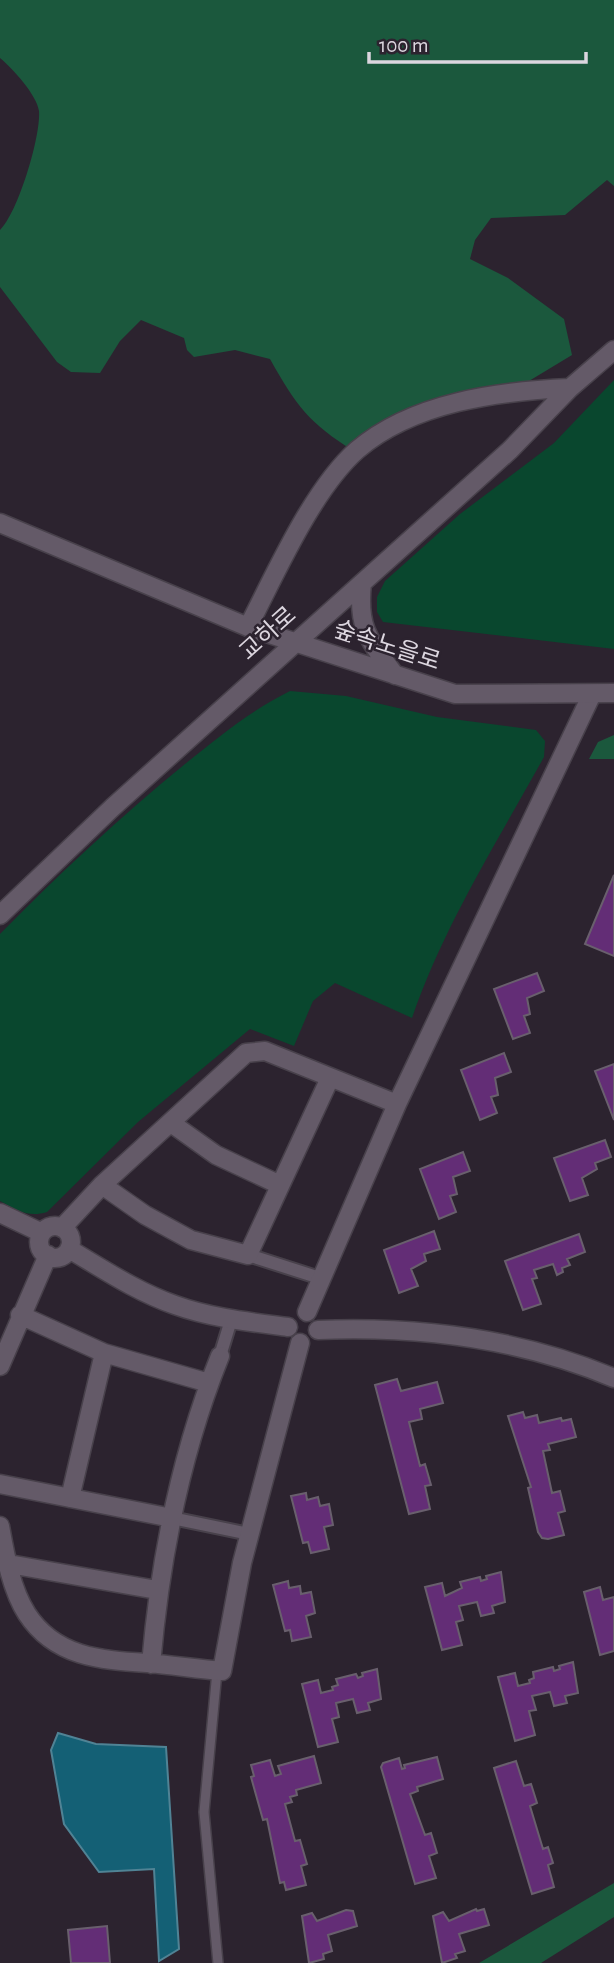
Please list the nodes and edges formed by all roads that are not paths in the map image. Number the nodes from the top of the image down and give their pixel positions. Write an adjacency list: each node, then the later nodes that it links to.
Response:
1 (614, 351): 2 (street, 교하로)
2 (569, 388): 4 (street, 교하로); 5 (street, 교하로)
3 (0, 523): 5 (street, 숲속노을로)
4 (362, 583): 6 (street, 교하로); 7 (street)
5 (248, 627): 6 (street, 숲속노을로)
6 (296, 641): 7 (street, 숲속노을로); 10 (street, 교하로)
7 (395, 675): 9 (street, 숲속노을로)
8 (614, 693): 9 (street, 숲속노을로)
9 (592, 694): 12 (street)
10 (0, 915)
11 (330, 1078): 12 (street); 13 (street); 15 (street)
12 (397, 1104): 22 (street)
13 (171, 1123): 14 (street); 15 (street)
14 (102, 1185): 17 (street); 21 (street)
15 (280, 1185): 21 (street)
16 (0, 1213): 18 (street)
17 (62, 1228): 18 (street); 19 (street)
18 (42, 1233): 20 (street)
19 (69, 1249): 20 (street); 25 (street)
20 (48, 1255): 24 (street)
21 (248, 1255): 22 (street)
22 (320, 1278): 23 (street)
23 (307, 1312): 26 (street); 27 (street)
24 (20, 1315): 29 (street); 31 (street)
25 (231, 1320): 26 (street); 30 (street)
26 (288, 1327): 28 (street)
27 (318, 1330): 28 (street); 32 (street)
28 (300, 1343): 38 (street)
29 (104, 1353): 33 (street); 35 (street)
30 (220, 1356): 33 (street)
31 (0, 1366)
32 (614, 1378)
33 (209, 1383): 36 (street)
34 (0, 1484): 35 (street)
35 (70, 1498): 36 (street)
36 (172, 1518): 38 (street); 40 (street)
37 (0, 1526): 39 (street)
38 (249, 1534): 42 (street)
39 (9, 1564): 40 (street); 41 (street)
40 (157, 1590): 41 (street)
41 (150, 1664): 42 (street)
42 (217, 1671): 43 (lane)
43 (218, 1963)

